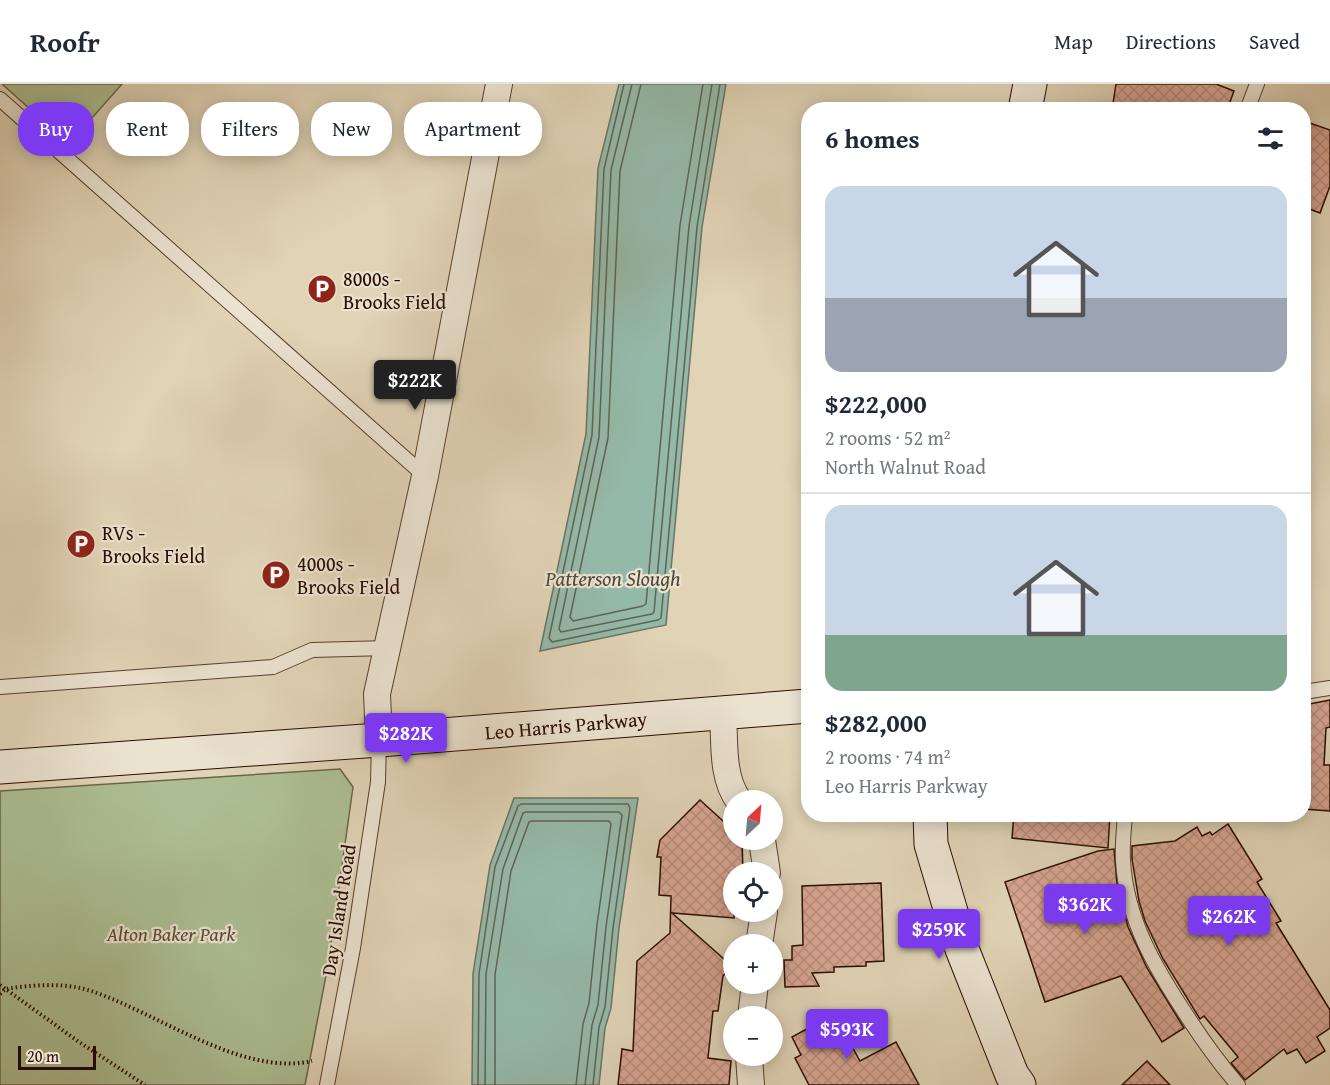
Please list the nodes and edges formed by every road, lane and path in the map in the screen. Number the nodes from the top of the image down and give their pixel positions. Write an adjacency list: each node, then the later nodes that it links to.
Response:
1 (499, 84): 7 (street)
2 (1030, 84): 5 (street)
3 (1257, 84): 6 (lane)
4 (0, 99): 7 (lane)
5 (1026, 102)
6 (1250, 102)
7 (425, 476): 8 (street)
8 (388, 648): 9 (lane); 14 (street)
9 (0, 687)
10 (1330, 688): 11 (lane)
11 (1311, 691)
12 (801, 707): 13 (street, Leo Harris Parkway)
13 (723, 713): 14 (street, Leo Harris Parkway); 16 (street)
14 (380, 740): 15 (street, Leo Harris Parkway); 22 (lane, Day Island Road)
15 (0, 767)
16 (732, 790)
17 (930, 822): 27 (street)
18 (1125, 822): 28 (lane)
19 (0, 985): 20 (path)
20 (5, 989): 21 (path); 22 (path); 24 (path)
21 (0, 994)
22 (332, 1056): 25 (lane, Day Island Road)
23 (750, 1066): 26 (street)
24 (145, 1085)
25 (327, 1085)
26 (751, 1085)
27 (1018, 1085)
28 (1238, 1085)

